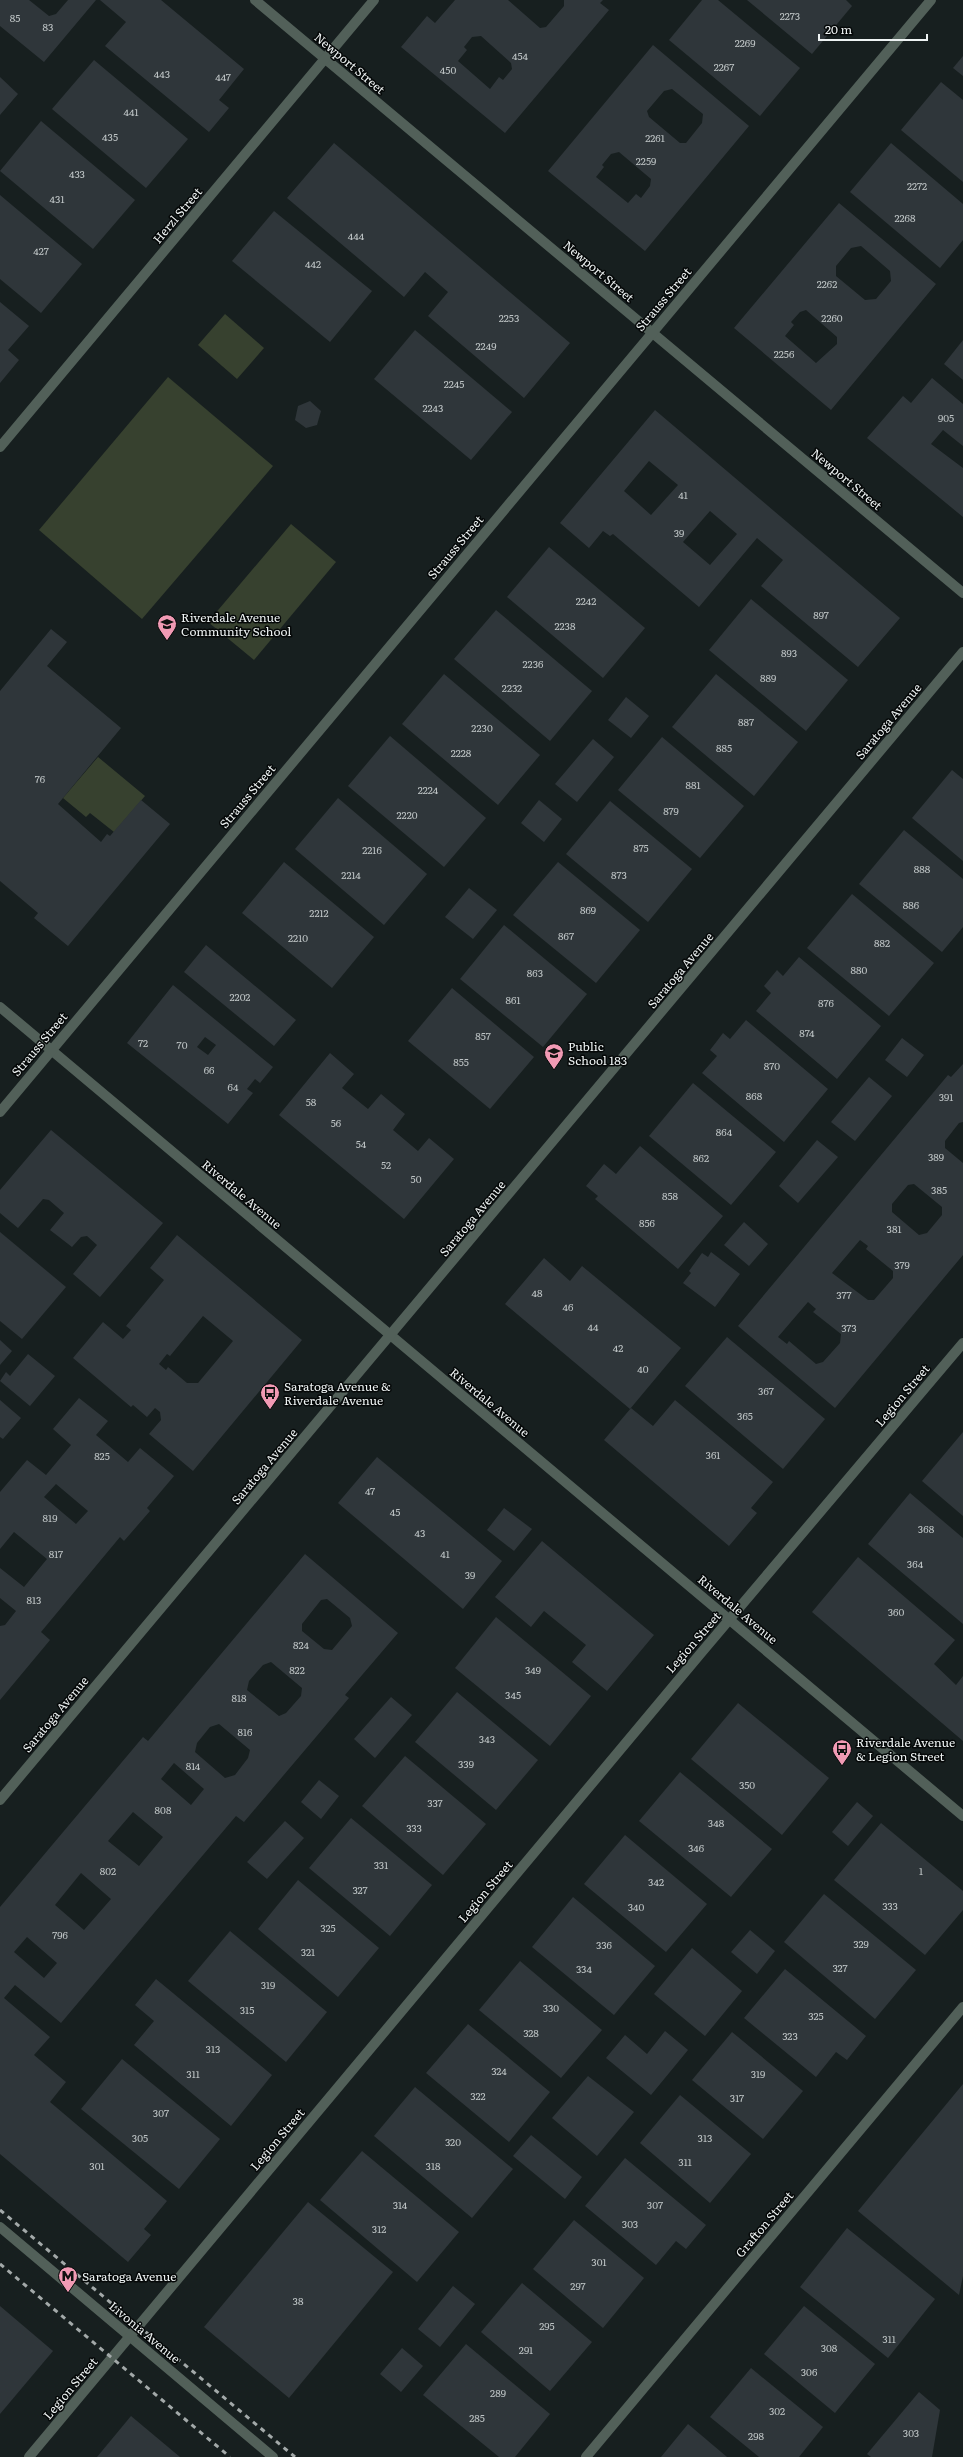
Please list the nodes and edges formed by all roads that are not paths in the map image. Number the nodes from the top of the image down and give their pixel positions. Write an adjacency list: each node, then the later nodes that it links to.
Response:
1 (255, 0): 4 (street, Newport Street)
2 (374, 0): 4 (street, Herzl Street)
3 (931, 0): 5 (street, Strauss Street)
4 (324, 59): 5 (street, Newport Street); 6 (street, Herzl Street)
5 (652, 332): 7 (street, Newport Street); 10 (street, Strauss Street)
6 (0, 447)
7 (963, 593)
8 (963, 652): 12 (street, Saratoga Avenue)
9 (0, 1007): 10 (street, Riverdale Avenue)
10 (51, 1050): 11 (street, Strauss Street); 12 (street, Riverdale Avenue)
11 (0, 1112)
12 (390, 1336): 14 (street, Riverdale Avenue); 15 (street, Saratoga Avenue)
13 (963, 1343): 14 (street, Legion Street)
14 (730, 1619): 16 (street, Riverdale Avenue); 19 (street, Legion Street)
15 (0, 1800)
16 (963, 1816)
17 (963, 2007): 22 (street, Grafton Street)
18 (0, 2227): 19 (street, Livonia Avenue)
19 (130, 2336): 20 (street, Legion Street); 21 (street, Livonia Avenue)
20 (29, 2457)
21 (273, 2457)
22 (586, 2457)

